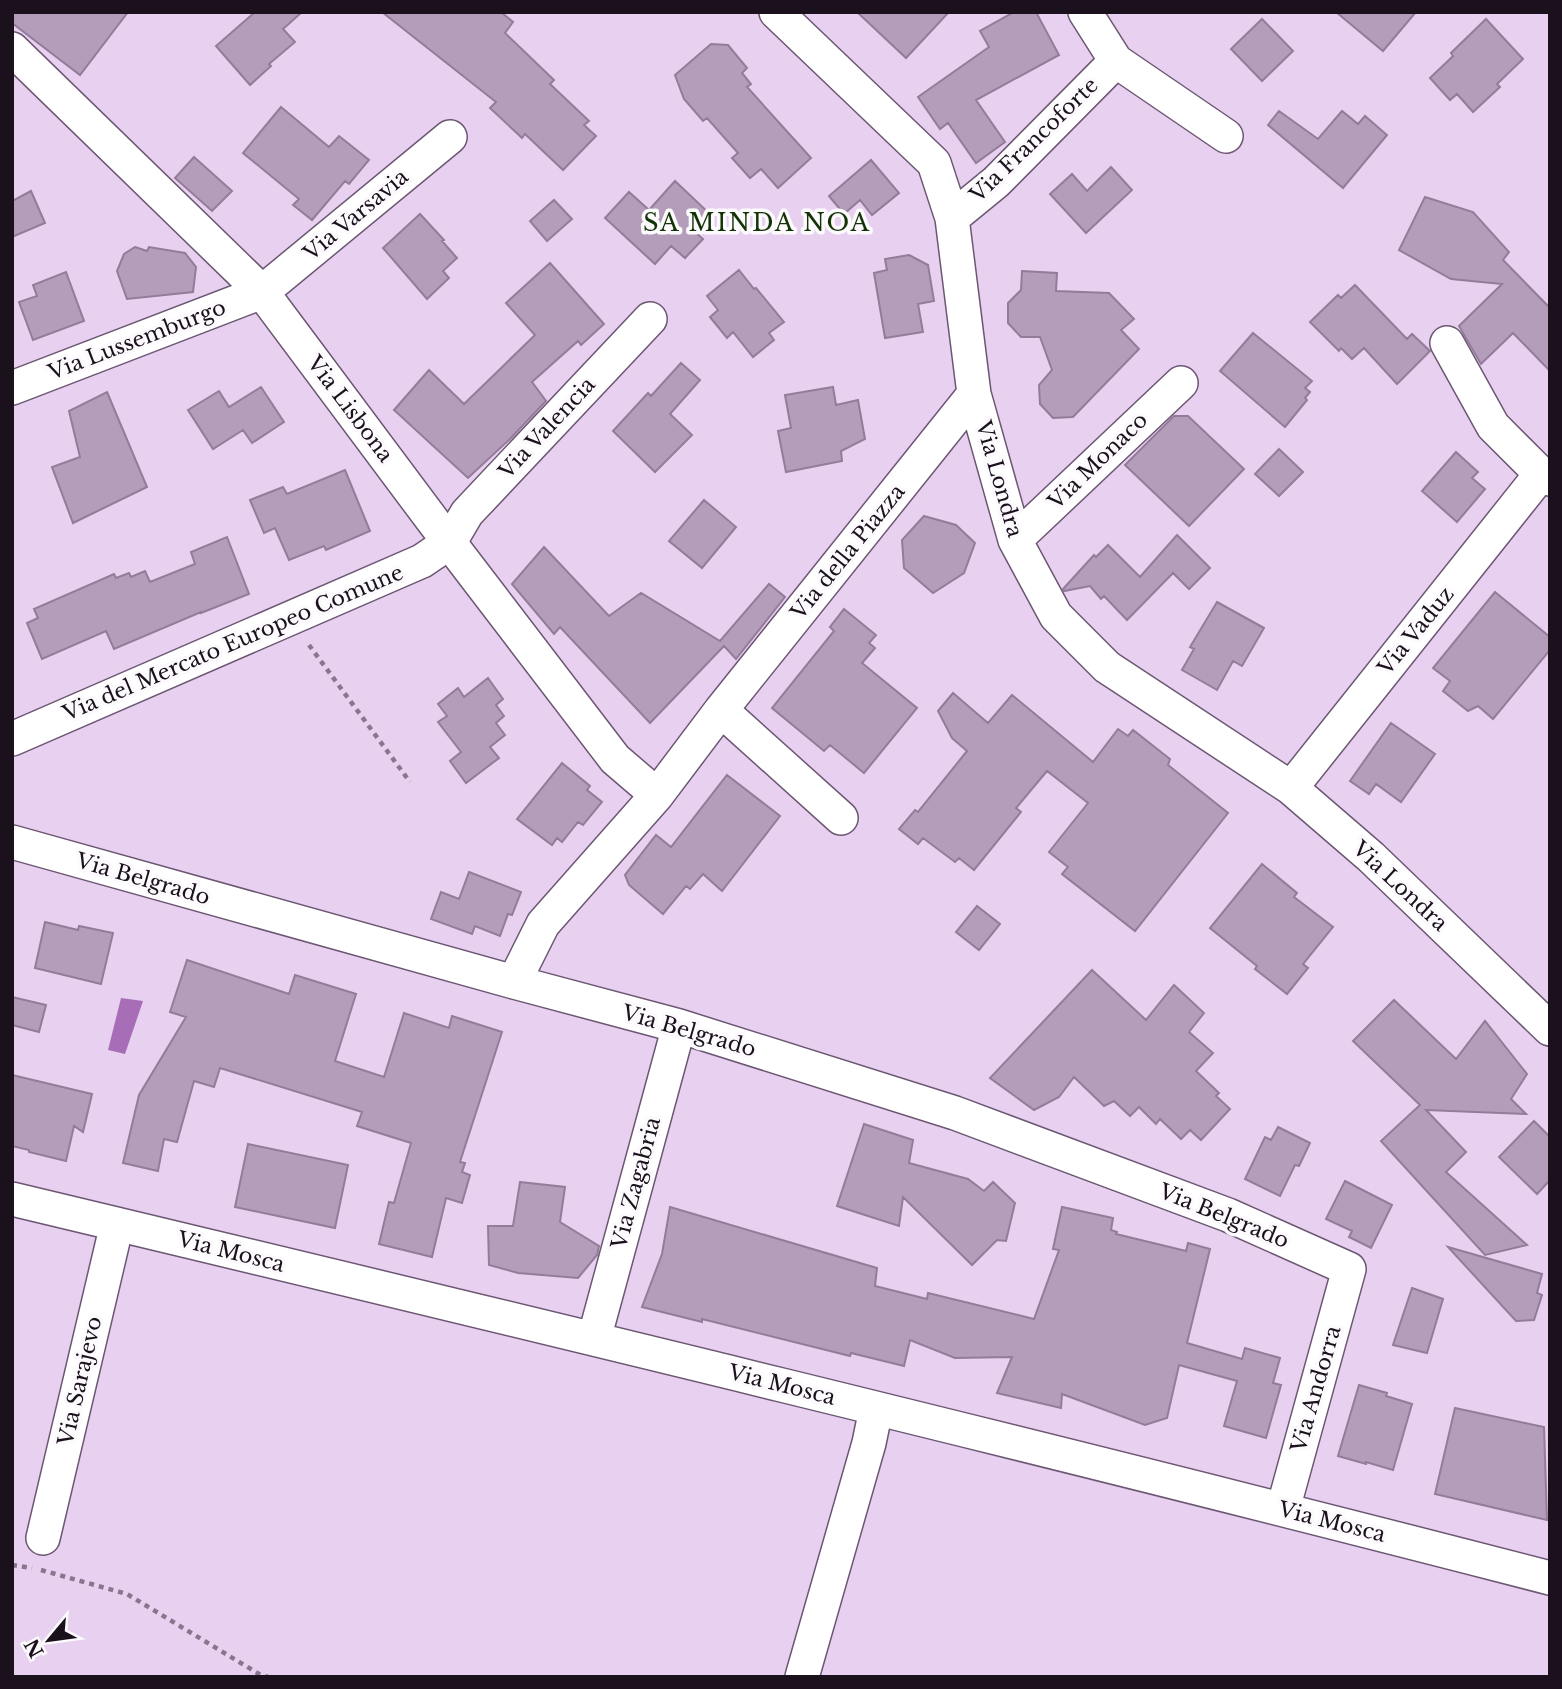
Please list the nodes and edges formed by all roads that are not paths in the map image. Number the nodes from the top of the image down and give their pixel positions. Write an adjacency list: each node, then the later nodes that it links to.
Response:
1 (776, 12): 7 (street, Via Londra)
2 (1085, 12): 4 (street, Via Francoforte)
3 (12, 49): 8 (street, Via Lisbona)
4 (1116, 61): 5 (street, Via Francoforte); 7 (street, Via Francoforte)
5 (1226, 136)
6 (450, 137): 8 (street, Via Varsavia)
7 (952, 218): 13 (street, Via Londra)
8 (262, 292): 12 (street, Via Lussemburgo); 16 (street, Via Lisbona)
9 (650, 319): 16 (street, Via Valencia)
10 (1447, 343): 14 (street, Via Vaduz)
11 (1181, 383): 15 (street, Via Monaco)
12 (12, 388)
13 (974, 394): 15 (street, Via Londra); 17 (street, Via della Piazza)
14 (1545, 477): 19 (street, Via Vaduz)
15 (1015, 540): 19 (street, Via Londra)
16 (450, 542): 18 (street, Via del Mercato Europeo Comune); 20 (street, Via Lisbona)
17 (721, 710): 20 (street, Via della Piazza); 21 (street)
18 (12, 739)
19 (1291, 788): 25 (street, Via Londra)
20 (657, 795): 23 (street, Via della Piazza)
21 (841, 818)
22 (12, 842): 23 (street, Via Belgrado)
23 (514, 982): 24 (street, Via Belgrado)
24 (679, 1026): 28 (street, Via Belgrado); 29 (street, Via Zagabria)
25 (1550, 1029)
26 (12, 1199): 27 (street, Via Mosca)
27 (117, 1224): 29 (street, Via Mosca); 32 (street, Via Sarajevo)
28 (1349, 1269): 31 (street, Via Andorra)
29 (594, 1339): 30 (street, Via Mosca)
30 (876, 1409): 31 (street, Via Mosca); 34 (street)
31 (1283, 1509): 33 (street, Via Mosca)
32 (43, 1538)
33 (1550, 1578)
34 (802, 1677)

